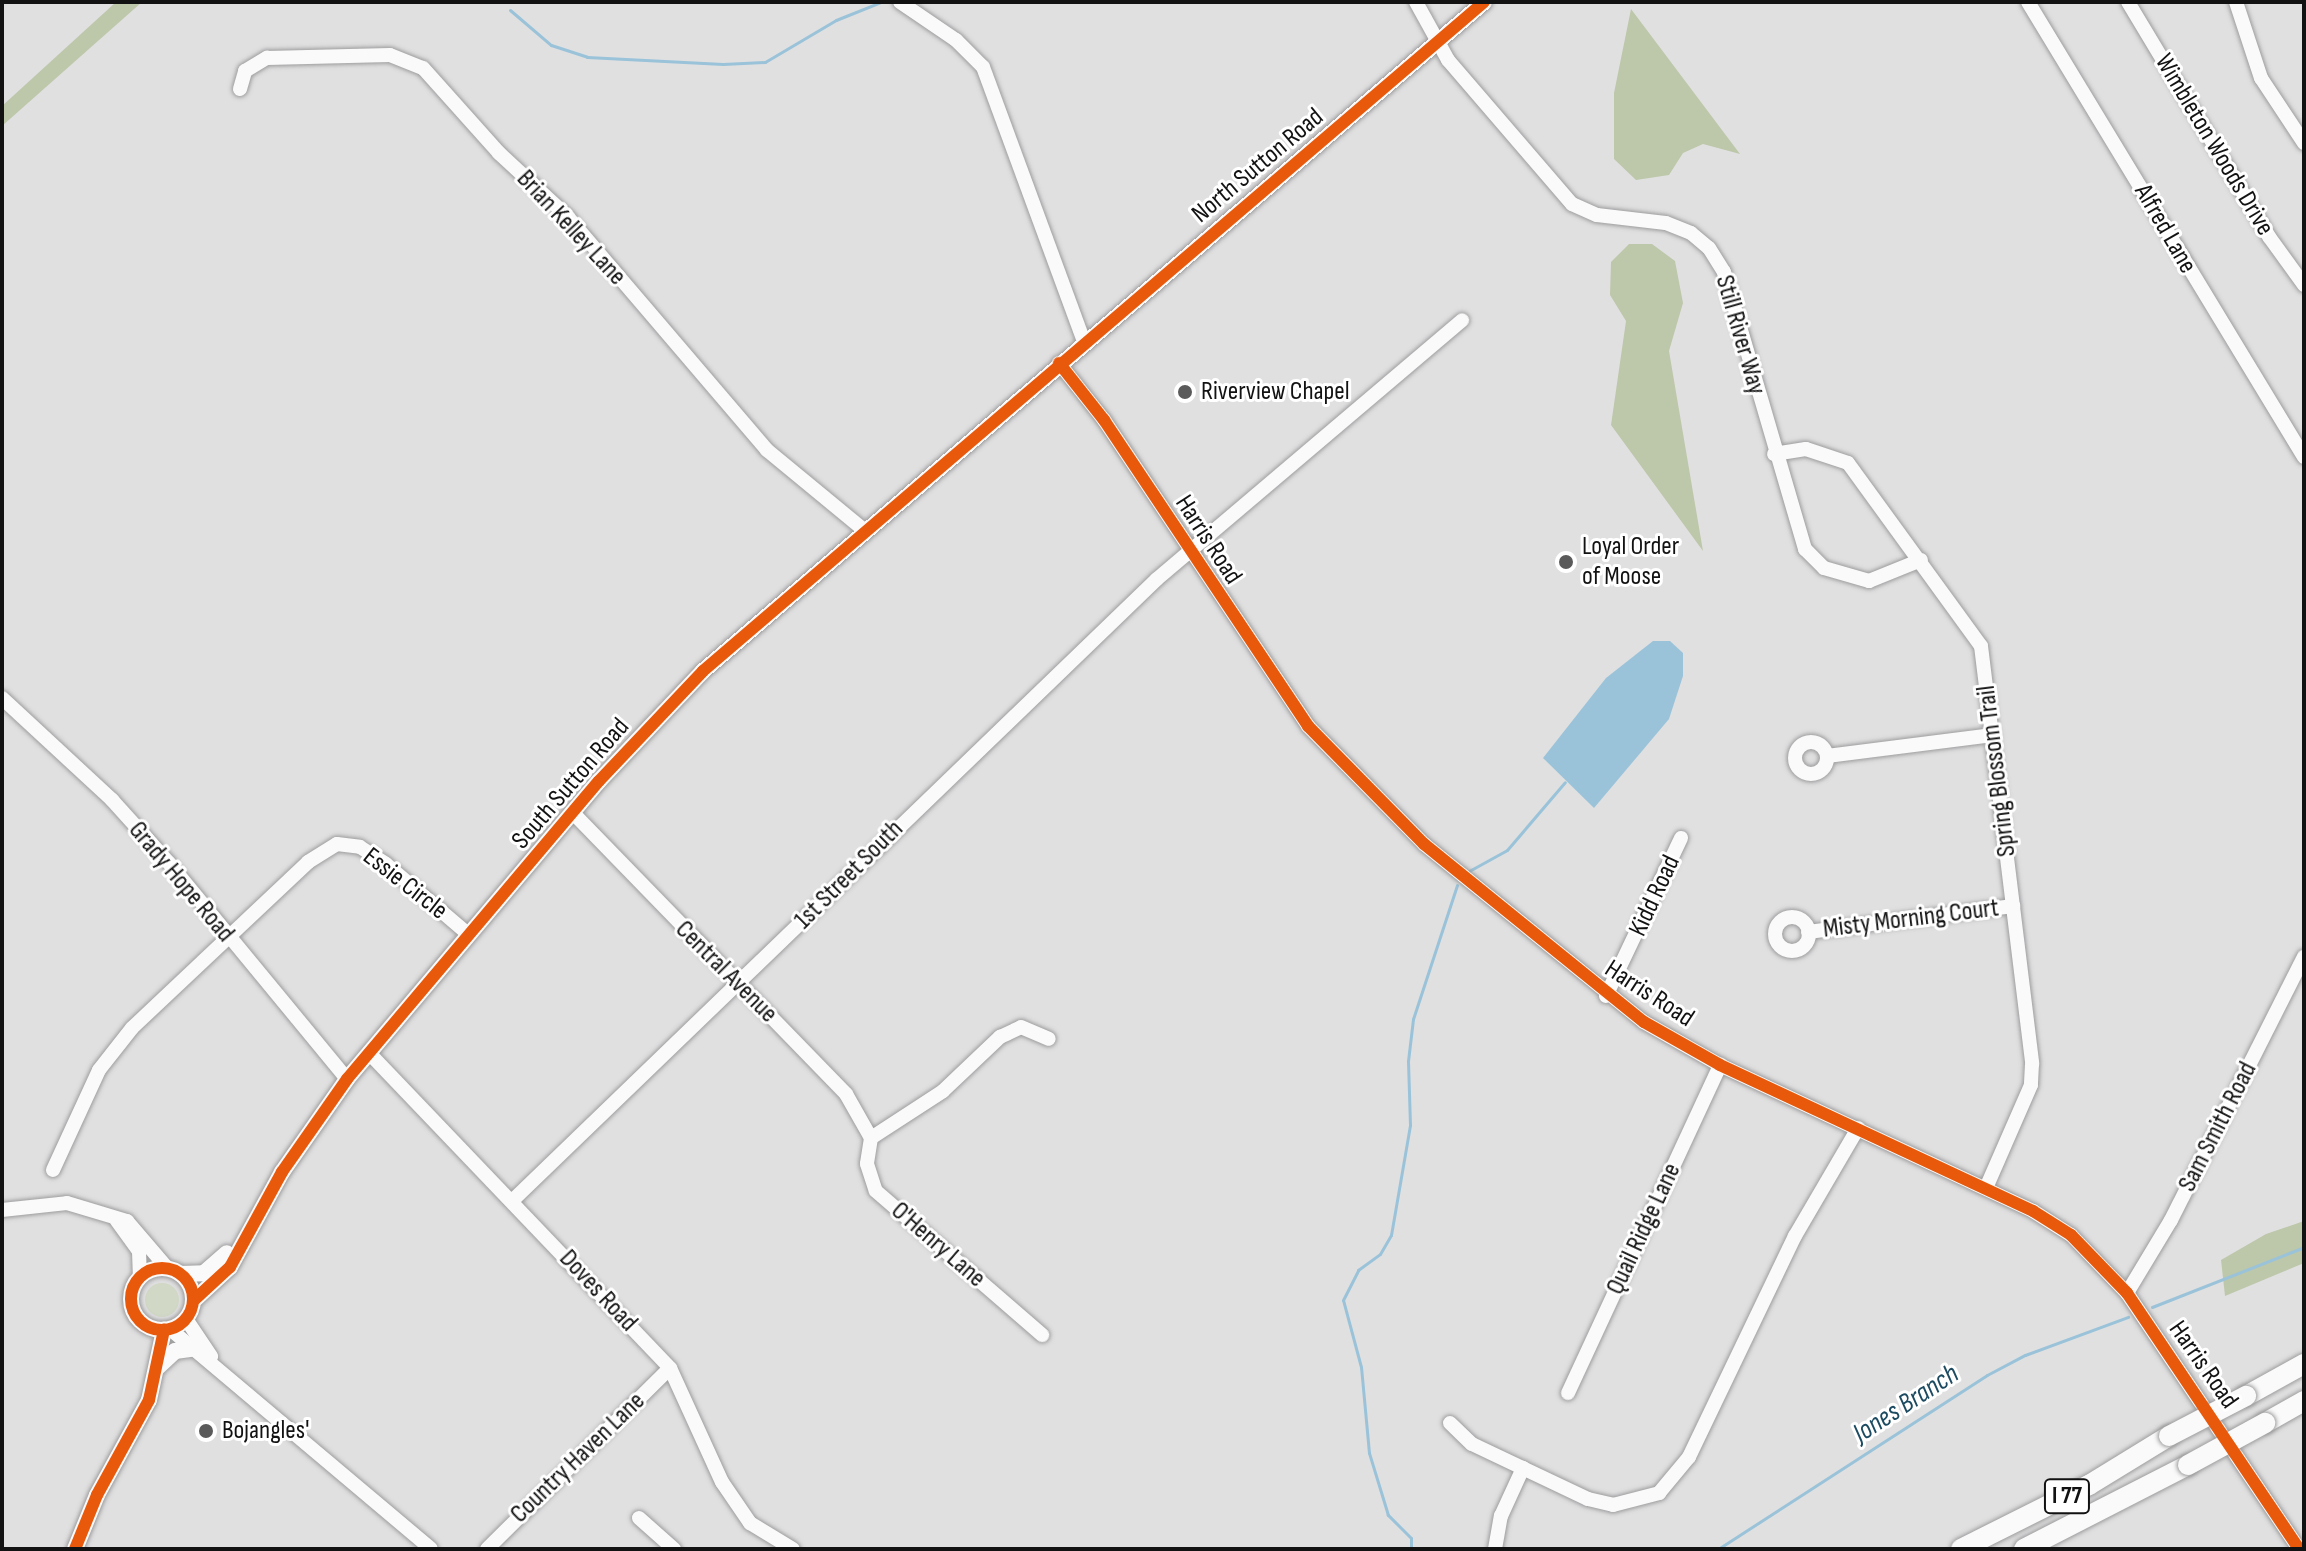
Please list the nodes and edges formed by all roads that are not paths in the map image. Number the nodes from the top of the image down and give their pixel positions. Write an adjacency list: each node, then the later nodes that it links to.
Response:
1 (900, 2): 12 (street)
2 (1416, 2): 7 (street, Still River Way)
3 (1484, 2): 7 (main road, North Sutton Road)
4 (2028, 2): 15 (street, Alfred Lane)
5 (2128, 2): 10 (street, Wimbleton Woods Drive)
6 (2236, 2): 9 (street)
7 (1436, 44): 12 (main road, North Sutton Road); 14 (street, Still River Way)
8 (240, 89): 16 (street, Brian Kelley Lane)
9 (2304, 143)
10 (2304, 285)
11 (1462, 320): 17 (street, 1st Street South)
12 (1084, 342): 13 (main road, North Sutton Road)
13 (1059, 363): 16 (main road, South Sutton Road); 17 (street, Harris Road)
14 (1774, 454): 18 (street, Spring Blossom Trail); 18 (street, Still River Way)
15 (2304, 457)
16 (863, 529): 22 (main road, South Sutton Road)
17 (1190, 552): 29 (street, 1st Street South); 30 (street, Harris Road)
18 (1921, 560): 20 (street, Spring Blossom Trail)
19 (2, 698): 27 (street, Grady Hope Road)
20 (1993, 735): 21 (street); 24 (street, Spring Blossom Trail)
21 (1827, 756)
22 (572, 812): 26 (main road, South Sutton Road); 29 (street, Central Avenue)
23 (1681, 838): 30 (street, Kidd Road)
24 (2013, 906): 25 (street, Misty Morning Court); 38 (street, Spring Blossom Trail)
25 (1808, 932)
26 (469, 935): 27 (street, Essie Circle); 32 (main road, South Sutton Road)
27 (231, 940): 34 (street, Grady Hope Road); 37 (street)
28 (2304, 957): 45 (street, Sam Smith Road)
29 (738, 984): 36 (street, Central Avenue); 39 (street, 1st Street South)
30 (1606, 996): 33 (street, Harris Road)
31 (1049, 1039): 36 (street)
32 (369, 1053): 34 (main road, South Sutton Road); 39 (street, Doves Road)
33 (1720, 1065): 35 (street, Harris Road); 56 (street, Quail Ridge Lane)
34 (347, 1079): 42 (main road, South Sutton Road)
35 (1858, 1128): 38 (street, Harris Road); 60 (street)
36 (871, 1138): 50 (street, O'Henry Lane)
37 (53, 1170)
38 (1986, 1188): 45 (street, Harris Road)
39 (512, 1201): 55 (street, Doves Road)
40 (2, 1210): 41 (street)
41 (117, 1221): 43 (street); 44 (street)
42 (236, 1249): 43 (main road, South Sutton Road); 46 (main road, South Sutton Road)
43 (174, 1272): 44 (main road); 46 (main road)
44 (140, 1278): 48 (main road)
45 (2127, 1293): 70 (street, Harris Road)
46 (193, 1301): 47 (main road)
47 (186, 1319): 49 (main road); 53 (street)
48 (144, 1324): 49 (main road); 58 (main road)
49 (167, 1330): 51 (street); 54 (main road)
50 (1042, 1335)
51 (192, 1349): 53 (street); 54 (main road)
52 (2304, 1364): 68 (highway, I 77, bridge)
53 (216, 1366): 63 (street)
54 (157, 1368): 58 (main road)
55 (670, 1368): 64 (street, Country Haven Lane); 66 (street, Doves Road)
56 (1568, 1393)
57 (2304, 1401): 69 (highway, I 77, bridge)
58 (143, 1406): 62 (main road)
59 (1450, 1423): 60 (street)
60 (1523, 1468): 67 (street)
61 (639, 1518): 65 (street)
62 (75, 1549)
63 (431, 1549)
64 (487, 1549)
65 (674, 1549)
66 (793, 1549)
67 (1495, 1549)
68 (1961, 1549)
69 (2024, 1549)
70 (2299, 1549)

